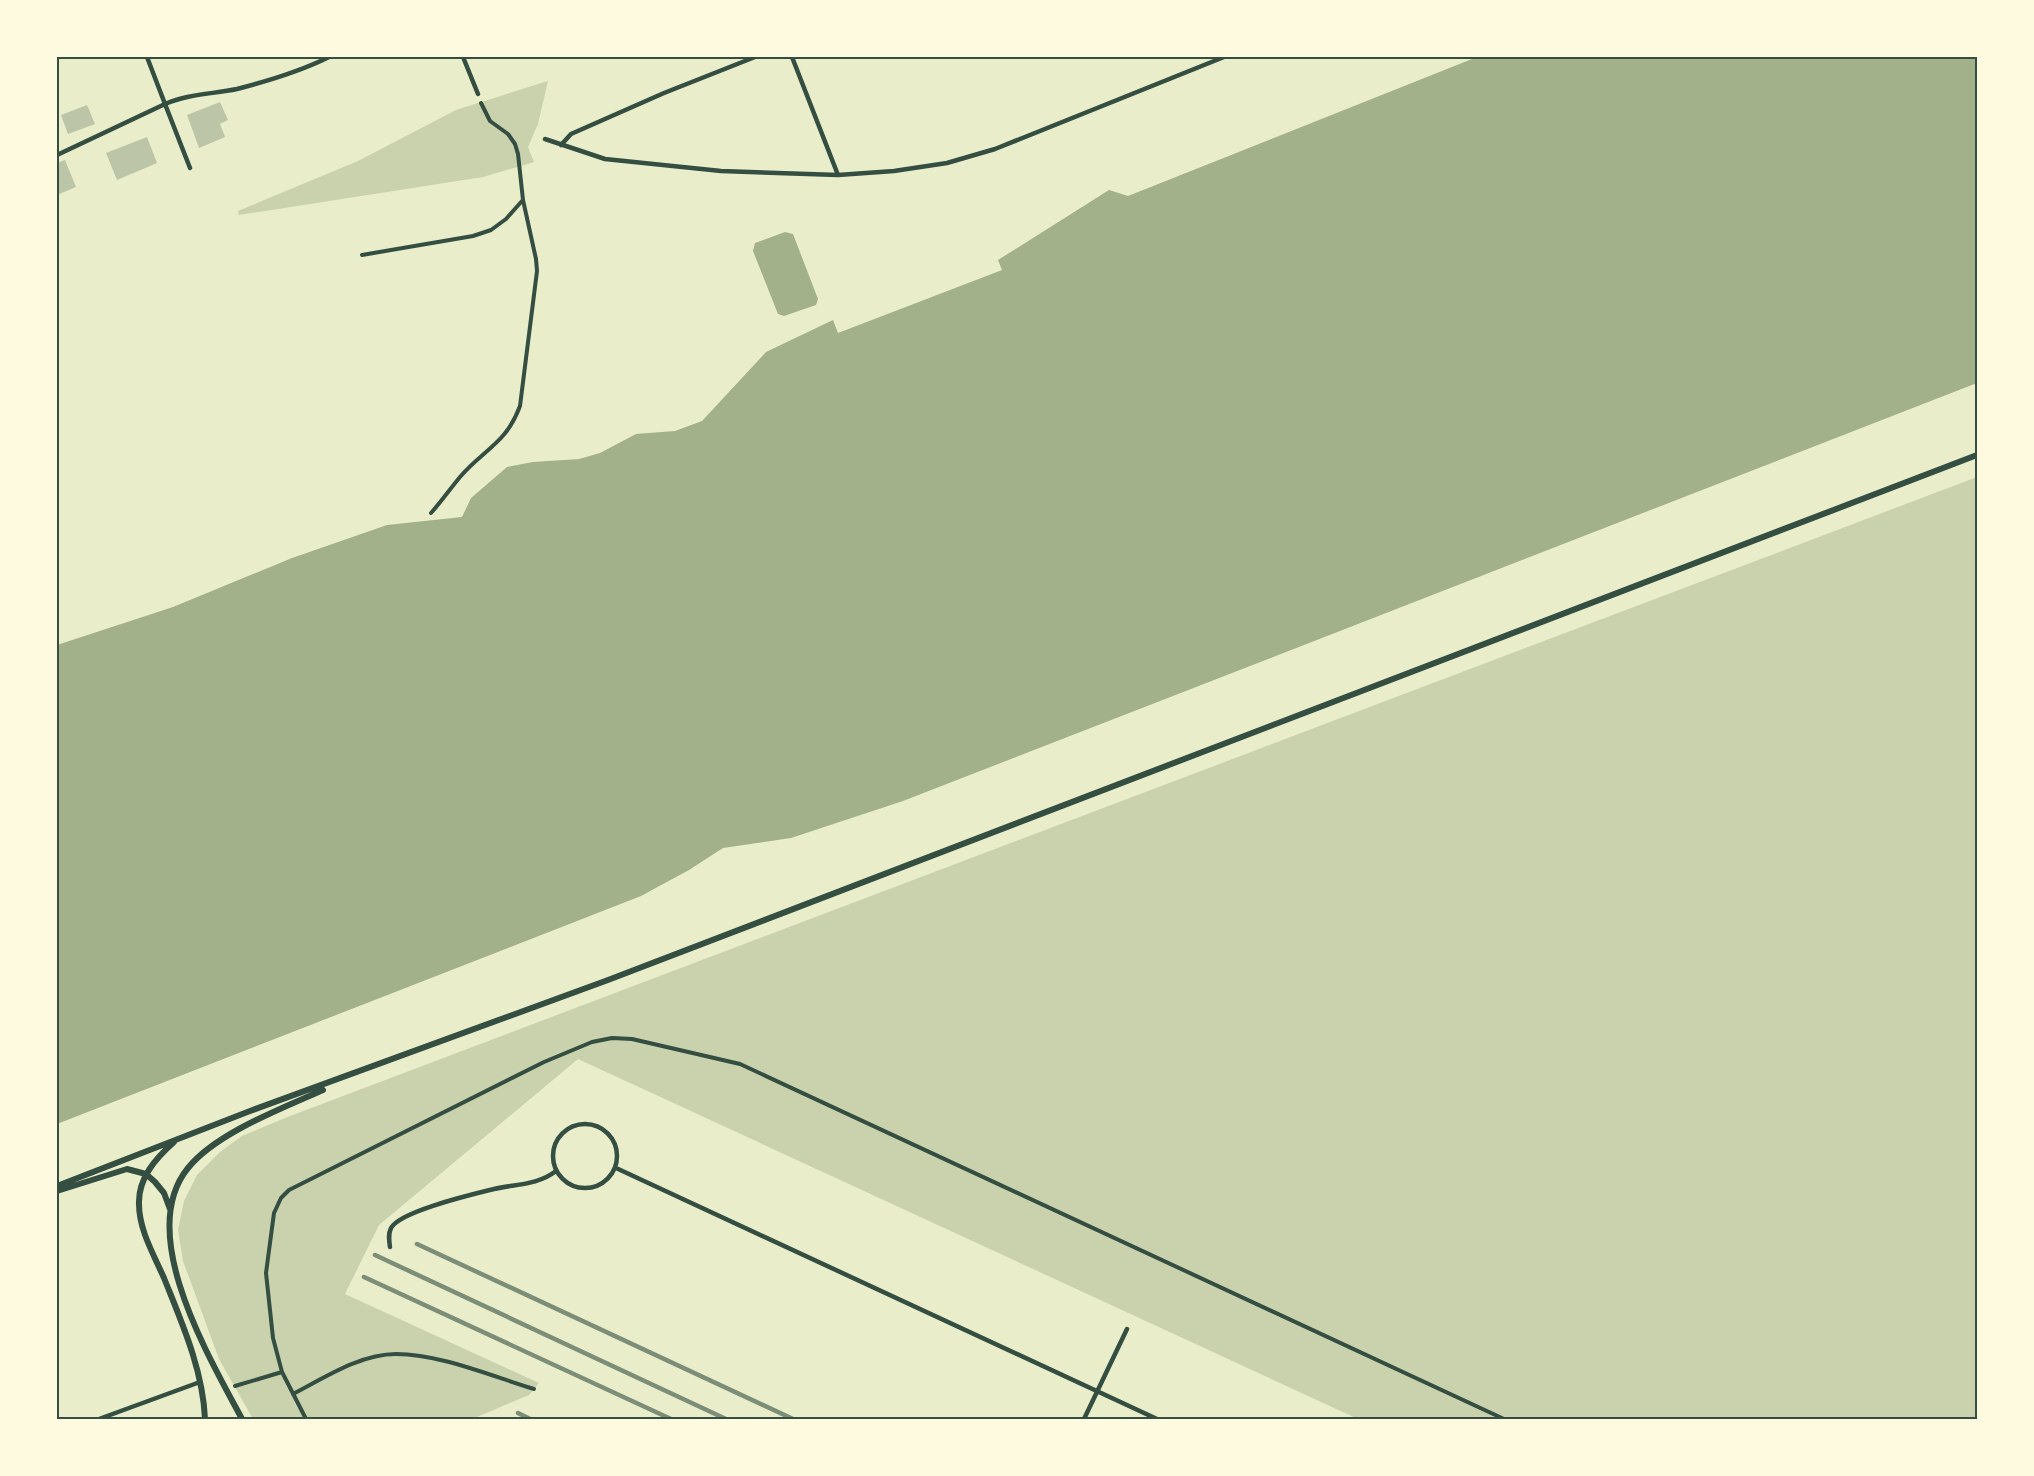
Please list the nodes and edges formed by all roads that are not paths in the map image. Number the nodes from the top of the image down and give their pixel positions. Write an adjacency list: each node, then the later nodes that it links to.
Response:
1 (147, 57): 8 (lane)
2 (329, 57): 8 (lane)
3 (463, 57): 7 (lane)
4 (755, 57): 10 (lane)
5 (792, 57): 13 (lane)
6 (1224, 57): 13 (lane)
7 (478, 93)
8 (165, 104): 11 (lane); 12 (lane)
9 (545, 139): 10 (lane)
10 (561, 145): 13 (lane)
11 (57, 155)
12 (190, 168)
13 (838, 175)
14 (1977, 455): 15 (street)
15 (356, 1074): 16 (street); 22 (street)
16 (176, 1139): 19 (street); 20 (street)
17 (616, 1168): 18 (lane); 18 (lane); 26 (lane)
18 (556, 1171): 23 (lane)
19 (146, 1174): 21 (street); 22 (street); 25 (street)
20 (57, 1186)
21 (57, 1191)
22 (170, 1209): 29 (street)
23 (390, 1247)
24 (1127, 1329): 26 (lane)
25 (200, 1382): 27 (lane); 28 (street)
26 (1097, 1391): 30 (lane); 31 (lane)
27 (99, 1419)
28 (205, 1419)
29 (242, 1419)
30 (1084, 1419)
31 (1157, 1419)

